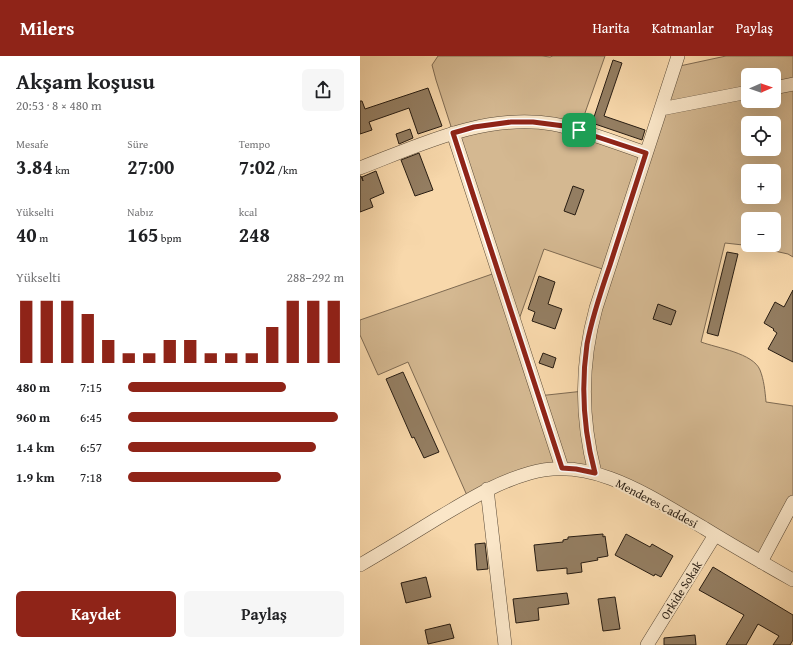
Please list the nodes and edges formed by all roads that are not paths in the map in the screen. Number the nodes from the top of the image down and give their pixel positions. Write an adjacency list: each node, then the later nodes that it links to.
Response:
1 (678, 56): 5 (street)
2 (793, 84): 3 (street)
3 (781, 87)
4 (741, 93): 5 (street)
5 (661, 109): 7 (street)
6 (453, 133): 7 (street); 8 (street); 9 (street)
7 (646, 153): 10 (street)
8 (360, 168)
9 (562, 468): 10 (street, Menderes Caddesi); 11 (street, Menderes Caddesi)
10 (595, 473): 13 (street, Menderes Caddesi)
11 (487, 489): 15 (street, Menderes Caddesi); 17 (street)
12 (793, 502): 14 (street)
13 (715, 535): 14 (street, Menderes Caddesi); 18 (street, Orkide Sokak)
14 (761, 562): 16 (street, Menderes Caddesi)
15 (360, 565)
16 (793, 580)
17 (505, 645)
18 (647, 645)

